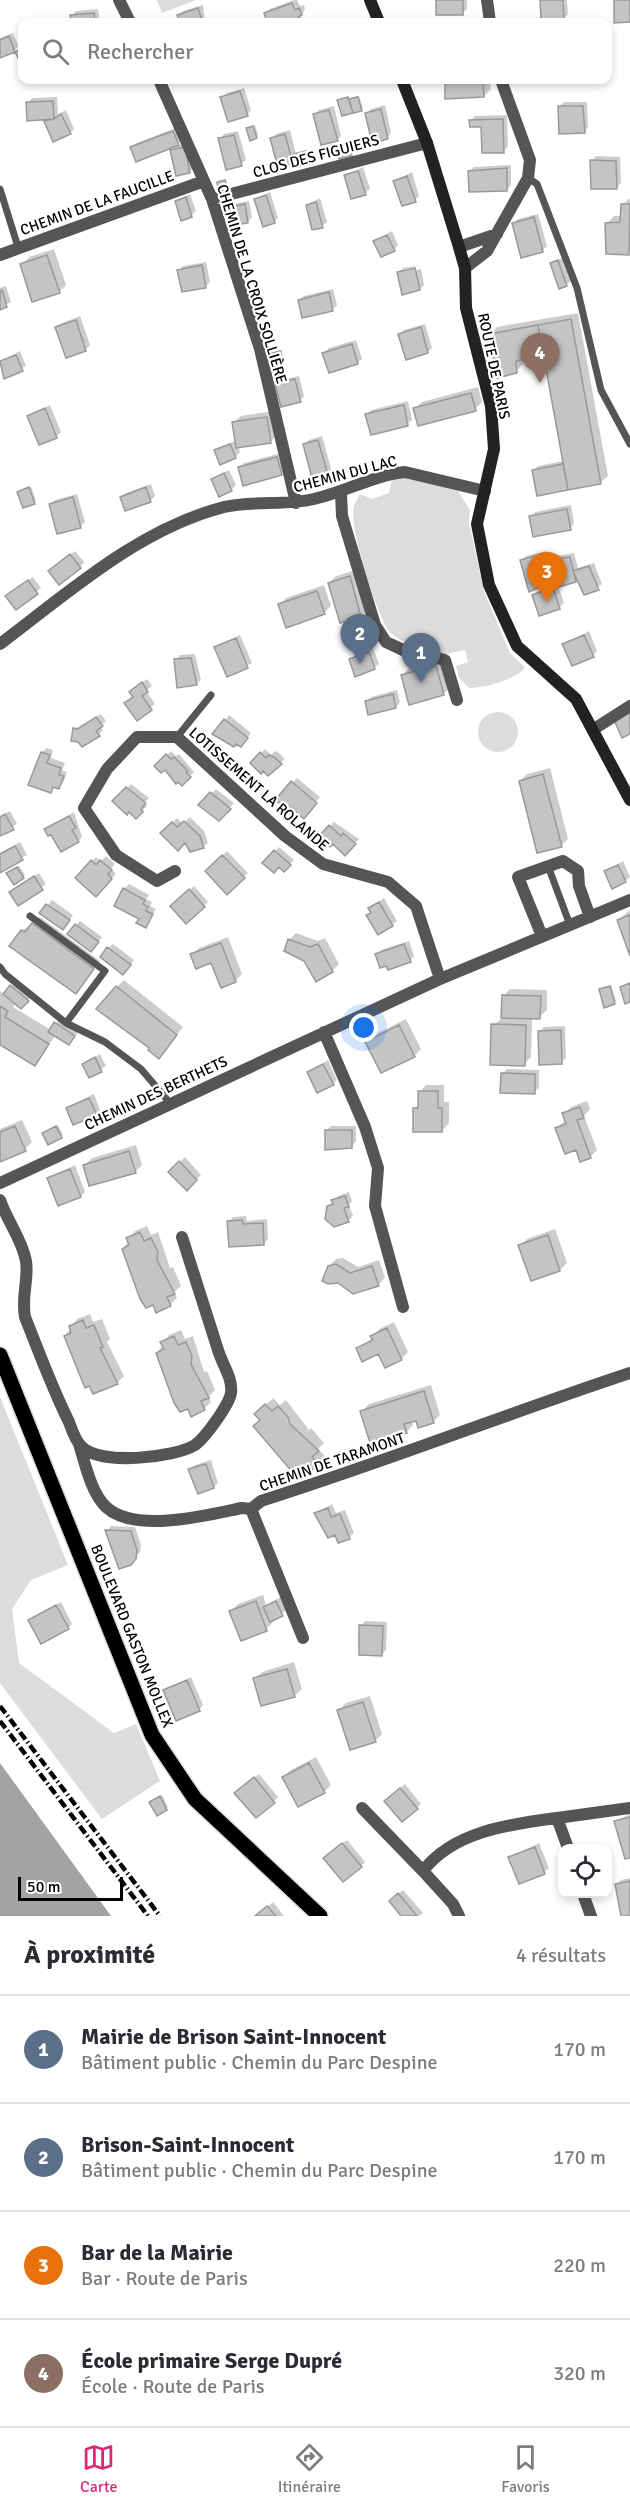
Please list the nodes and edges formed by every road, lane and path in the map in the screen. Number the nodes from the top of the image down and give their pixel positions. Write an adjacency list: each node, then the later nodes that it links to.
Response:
1 (119, 0): 4 (street)
2 (370, 0): 5 (street)
3 (487, 0): 6 (street)
4 (128, 18)
5 (377, 18)
6 (489, 18)
7 (161, 84): 12 (street, CHEMIN DE LA CROIX SOLLIÈRE)
8 (404, 84): 10 (street, ROUTE DE PARIS)
9 (502, 84): 11 (street)
10 (427, 143): 14 (street, CLOS DES FIGUIERS); 17 (street, ROUTE DE PARIS)
11 (528, 178): 15 (street); 20 (lane)
12 (204, 181): 14 (street, CHEMIN DE LA CROIX SOLLIÈRE); 16 (street, CHEMIN DE LA FAUCILLE)
13 (0, 189): 16 (lane)
14 (213, 199): 23 (street, CHEMIN DE LA CROIX SOLLIÈRE)
15 (496, 234): 17 (street); 19 (street)
16 (18, 247): 18 (street, CHEMIN DE LA FAUCILLE)
17 (459, 247): 19 (street, ROUTE DE PARIS)
18 (0, 255)
19 (465, 268): 21 (street, ROUTE DE PARIS)
20 (630, 444)
21 (485, 491): 22 (street, CHEMIN DU LAC); 28 (street, ROUTE DE PARIS)
22 (341, 493): 23 (street, CHEMIN DU LAC); 26 (street)
23 (296, 503): 24 (street, CHEMIN DU LAC)
24 (0, 644)
25 (211, 695): 29 (lane)
26 (457, 700)
27 (630, 706): 28 (street)
28 (594, 729): 30 (street, ROUTE DE PARIS)
29 (177, 737): 32 (street, LOTISSEMENT LA ROLANDE); 39 (street, LOTISSEMENT LA ROLANDE)
30 (630, 800)
31 (548, 866): 35 (street); 36 (lane); 37 (street)
32 (175, 871)
33 (630, 900): 35 (street, CHEMIN DES BERTHETS)
34 (30, 916): 40 (lane)
35 (590, 917): 36 (street, CHEMIN DES BERTHETS)
36 (570, 925): 37 (street, CHEMIN DES BERTHETS)
37 (542, 936): 39 (street, CHEMIN DES BERTHETS)
38 (0, 967): 40 (lane)
39 (440, 979): 41 (street, CHEMIN DES BERTHETS)
40 (66, 1023): 42 (lane)
41 (324, 1032): 42 (street, CHEMIN DES BERTHETS); 46 (street)
42 (170, 1103): 43 (street, CHEMIN DES BERTHETS)
43 (0, 1183)
44 (0, 1200): 49 (street, CHEMIN DE TARAMONT)
45 (182, 1237): 49 (street)
46 (403, 1307)
47 (0, 1355): 58 (main road, BOULEVARD GASTON MOLLEX)
48 (630, 1373): 50 (street, CHEMIN DE TARAMONT)
49 (79, 1444): 50 (street, CHEMIN DE TARAMONT)
50 (251, 1509): 51 (street)
51 (303, 1638)
52 (362, 1808): 56 (street)
53 (630, 1808): 54 (street)
54 (557, 1818): 55 (street); 56 (street)
55 (567, 1844)
56 (423, 1870): 59 (street)
57 (586, 1898): 60 (street)
58 (320, 1916)
59 (459, 1916)
60 (591, 1916)

